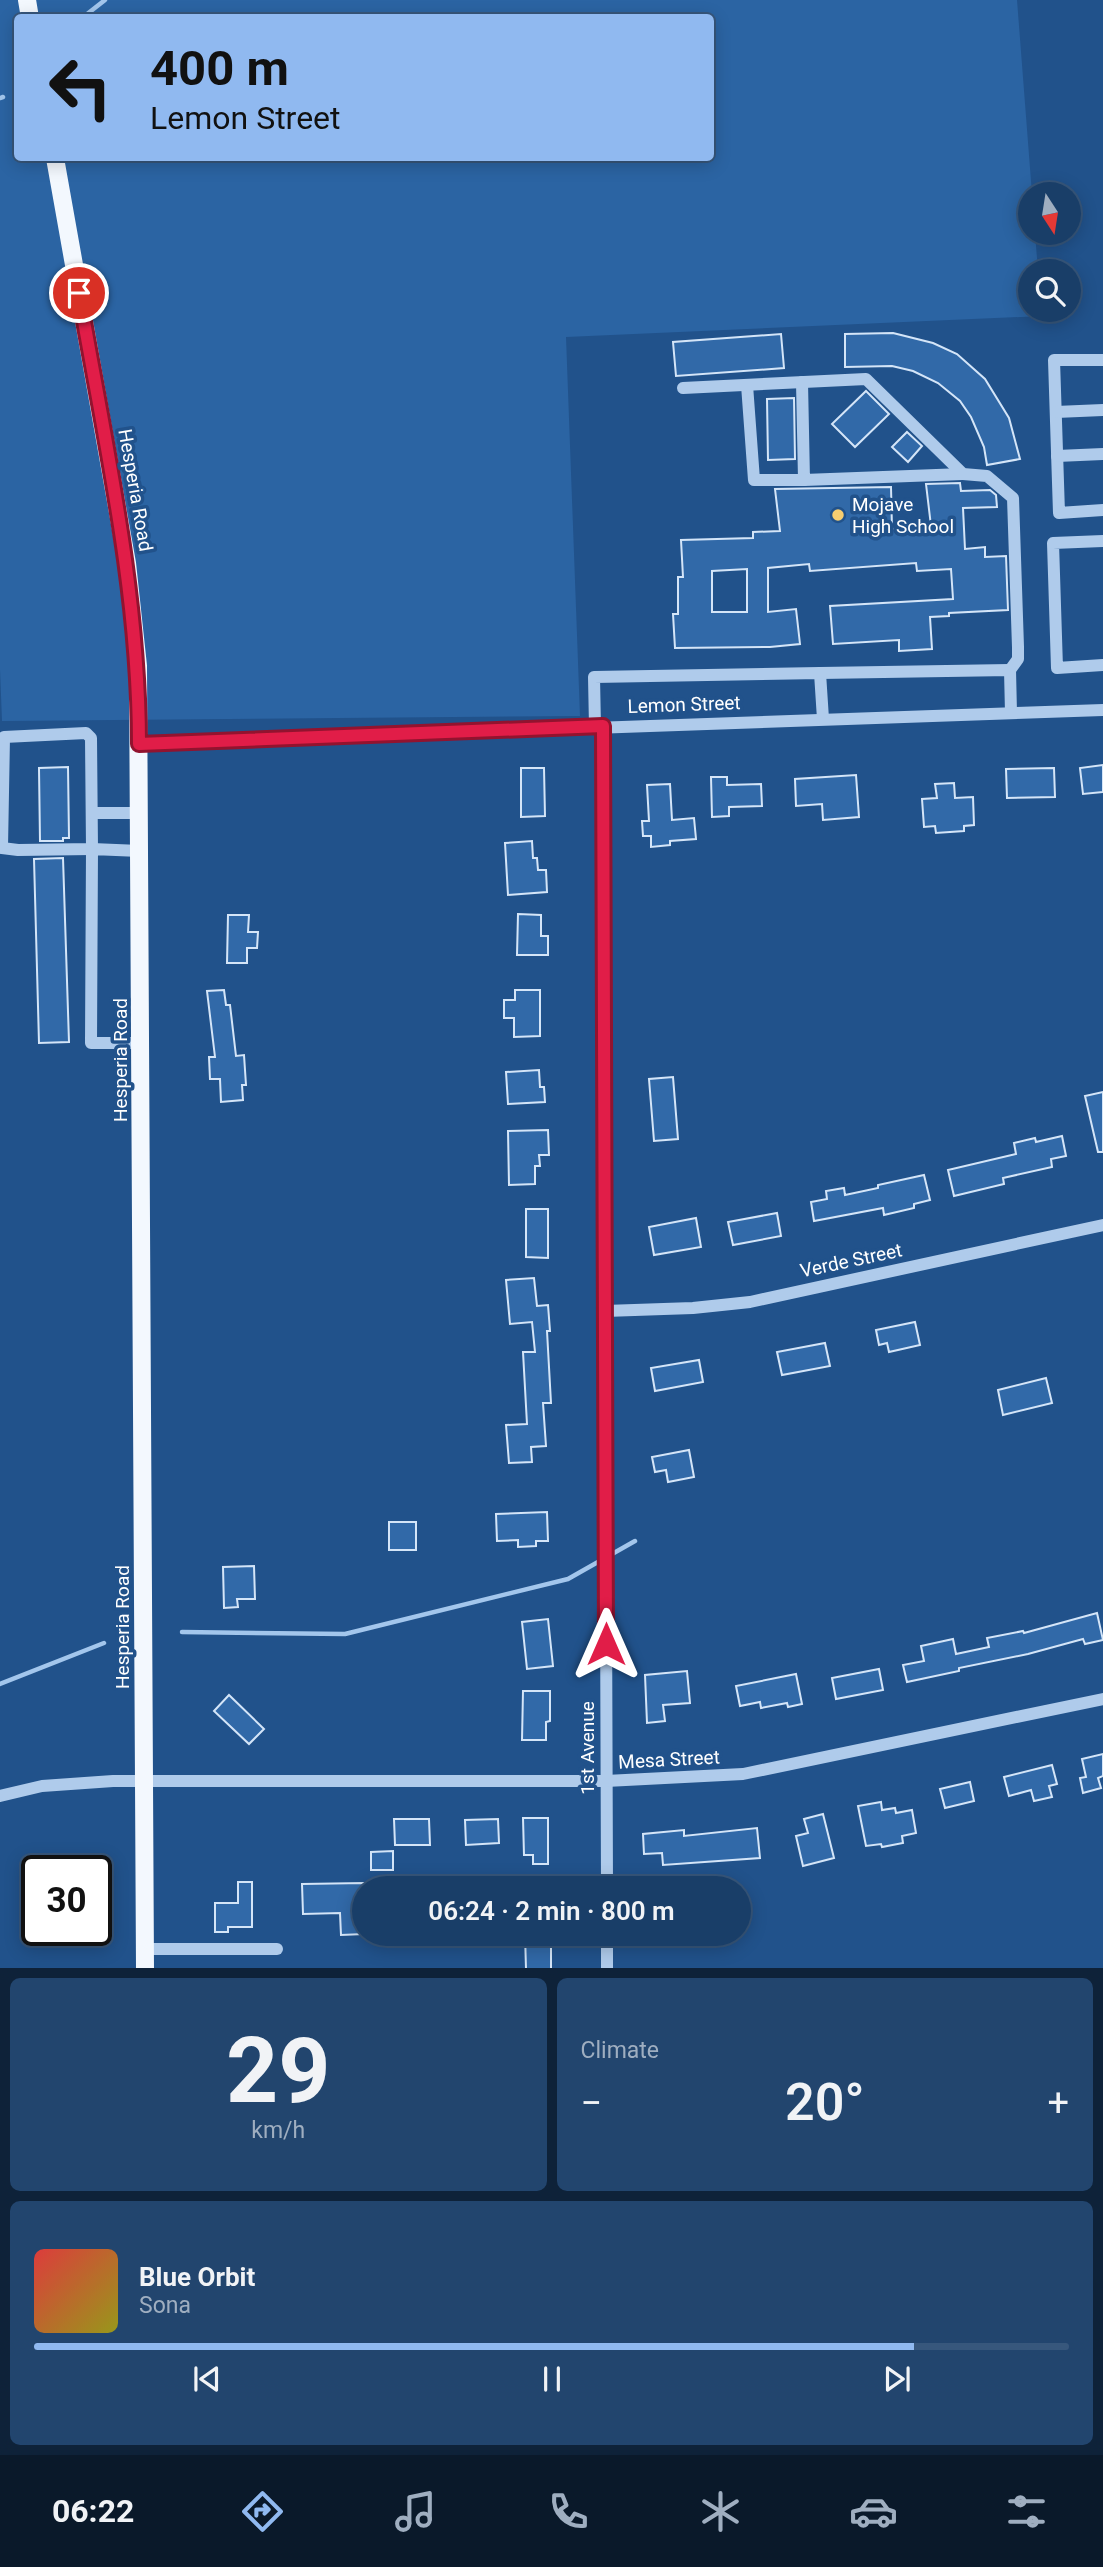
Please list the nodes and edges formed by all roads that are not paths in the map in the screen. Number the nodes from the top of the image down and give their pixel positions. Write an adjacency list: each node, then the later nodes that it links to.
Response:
1 (56, 161): 21 (main road, Hesperia Road)
2 (1103, 360): 7 (street)
3 (802, 382): 4 (street); 10 (street); 11 (street)
4 (747, 385): 5 (street); 11 (street)
5 (683, 388)
6 (1103, 410): 7 (street)
7 (1055, 412): 9 (street)
8 (1103, 454): 9 (street)
9 (1057, 456): 12 (street)
10 (963, 474): 11 (street); 15 (street)
11 (804, 480)
12 (1103, 510)
13 (1103, 541): 14 (street)
14 (1103, 665)
15 (1010, 670): 16 (street); 18 (street)
16 (820, 673): 19 (street); 20 (street, 1st Avenue)
17 (1103, 710): 18 (street, Lemon Street)
18 (1011, 713): 19 (street, Lemon Street)
19 (822, 719): 20 (street, Lemon Street)
20 (599, 726): 21 (street, Lemon Street); 28 (street, 1st Avenue)
21 (139, 744): 23 (main road, Hesperia Road)
22 (92, 813): 23 (street); 24 (street); 24 (street)
23 (140, 813): 25 (main road, Hesperia Road)
24 (92, 849): 25 (street); 26 (street)
25 (140, 851): 26 (main road, Hesperia Road)
26 (141, 1043): 30 (main road, Hesperia Road)
27 (1103, 1225): 28 (street, Verde Street)
28 (605, 1311): 31 (street, 1st Avenue)
29 (1103, 1699): 31 (street, Mesa Street)
30 (144, 1781): 31 (street, Mesa Street); 32 (street, Mesa Street); 35 (main road, Hesperia Road)
31 (606, 1781): 33 (street, 1st Avenue)
32 (0, 1796)
33 (607, 1876)
34 (607, 1946): 38 (street)
35 (145, 1949): 36 (street); 37 (main road, Hesperia Road)
36 (277, 1950)
37 (145, 1968)
38 (607, 1968)

